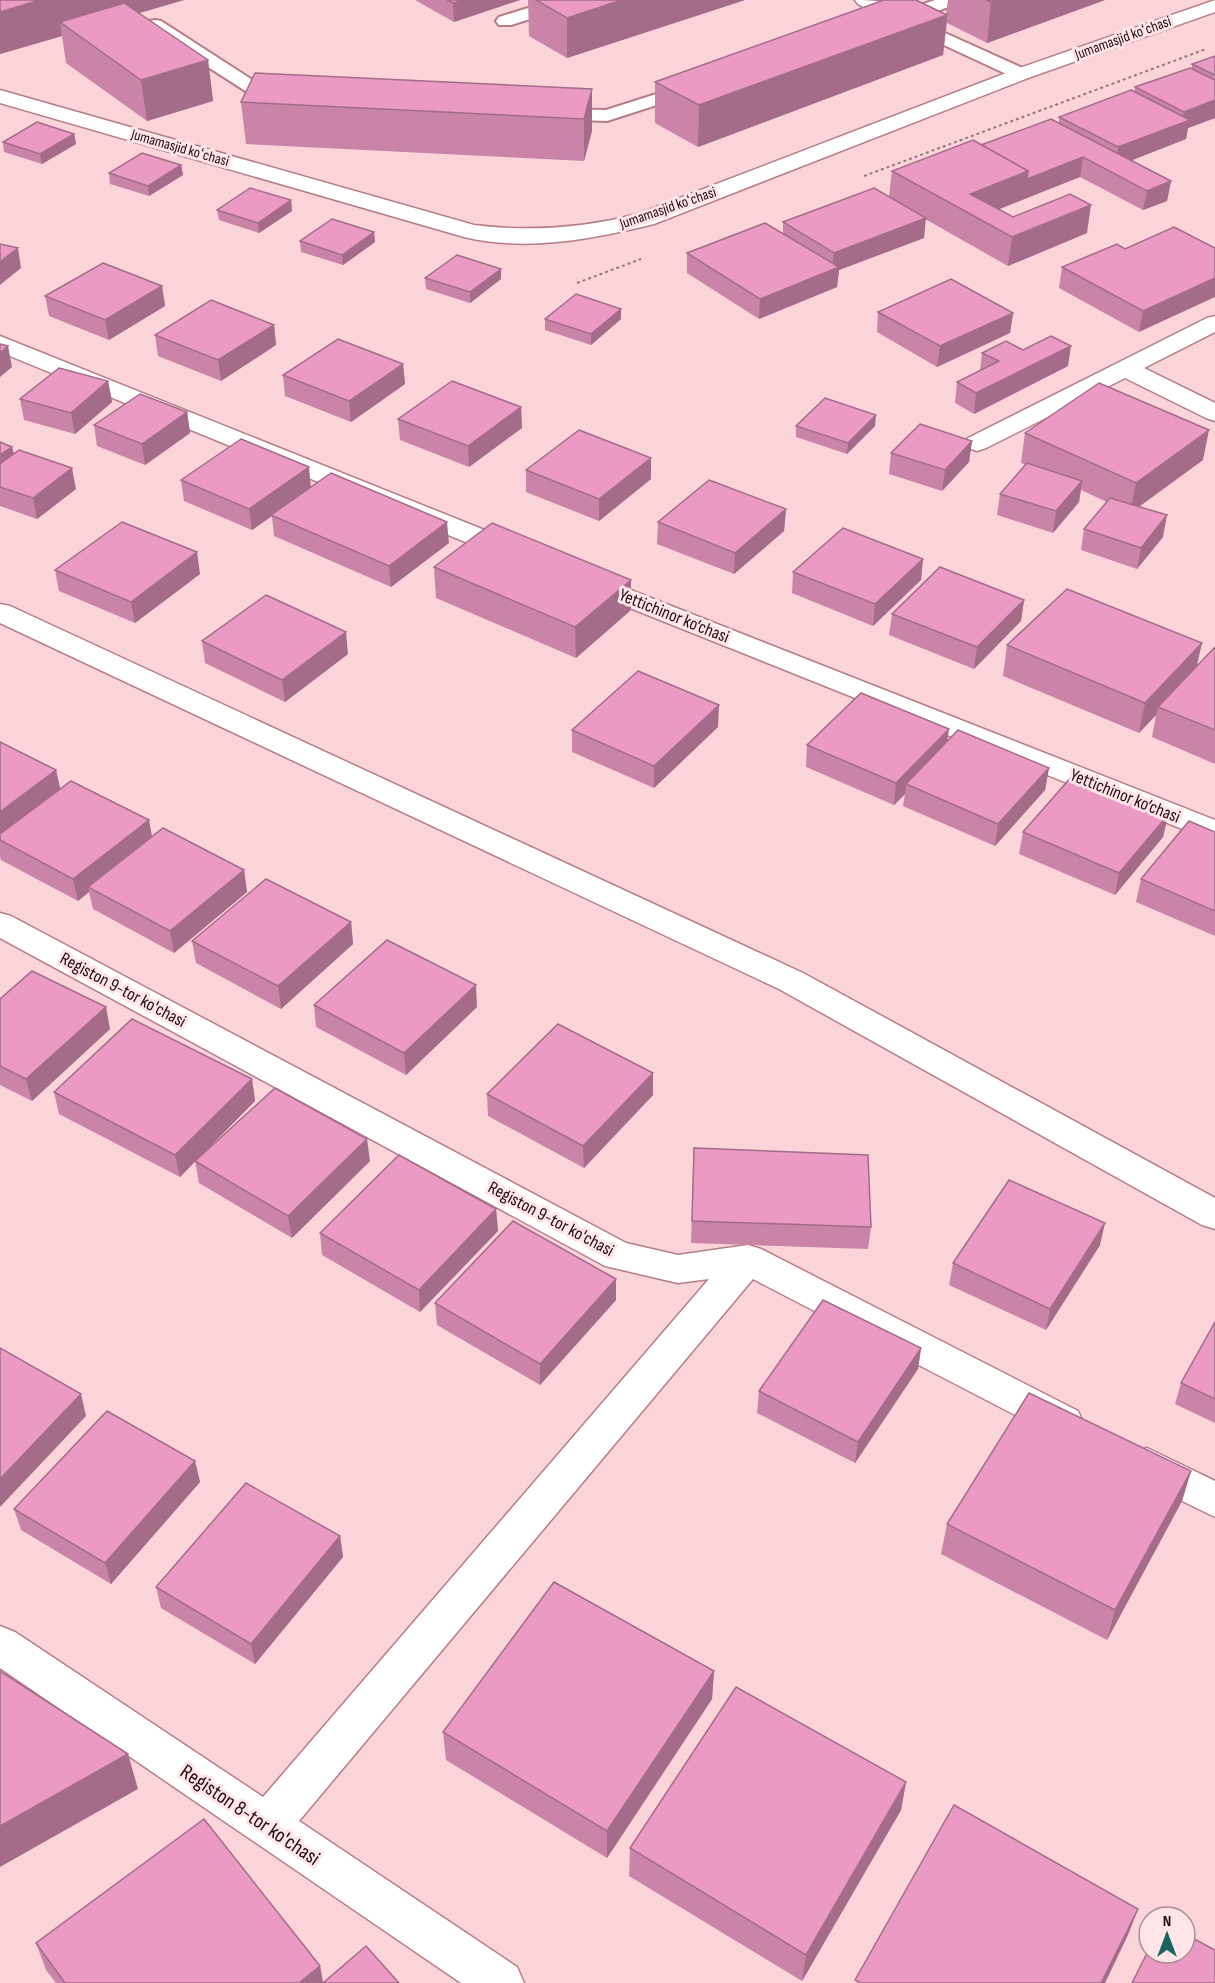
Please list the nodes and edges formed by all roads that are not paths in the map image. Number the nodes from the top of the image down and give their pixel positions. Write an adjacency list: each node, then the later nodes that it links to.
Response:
1 (571, 0): 6 (lane)
2 (865, 0): 5 (street)
3 (951, 0): 5 (lane)
4 (1215, 5): 9 (street, Jumamasjid koʻchasi)
5 (900, 18): 8 (lane); 9 (lane)
6 (505, 21)
7 (155, 25): 12 (lane)
8 (878, 26)
9 (1021, 74): 11 (street, Jumamasjid koʻchasi)
10 (708, 82): 13 (lane)
11 (0, 96)
12 (305, 101)
13 (537, 113)
14 (1215, 323): 16 (street)
15 (0, 343): 20 (street, Yettichinor ko‘chasi)
16 (1125, 368): 17 (street); 18 (street)
17 (1215, 413)
18 (977, 443)
19 (0, 612): 22 (street)
20 (1215, 832)
21 (0, 924): 23 (street, Registon 9-tor ko'chasi)
22 (1215, 1215)
23 (748, 1259): 24 (street); 28 (street)
24 (1088, 1434)
25 (1119, 1450): 26 (street)
26 (1215, 1500)
27 (0, 1645): 28 (street, Registon 8-tor ko'chasi)
28 (267, 1826): 29 (street, Registon 8-tor ko'chasi)
29 (501, 1983)

